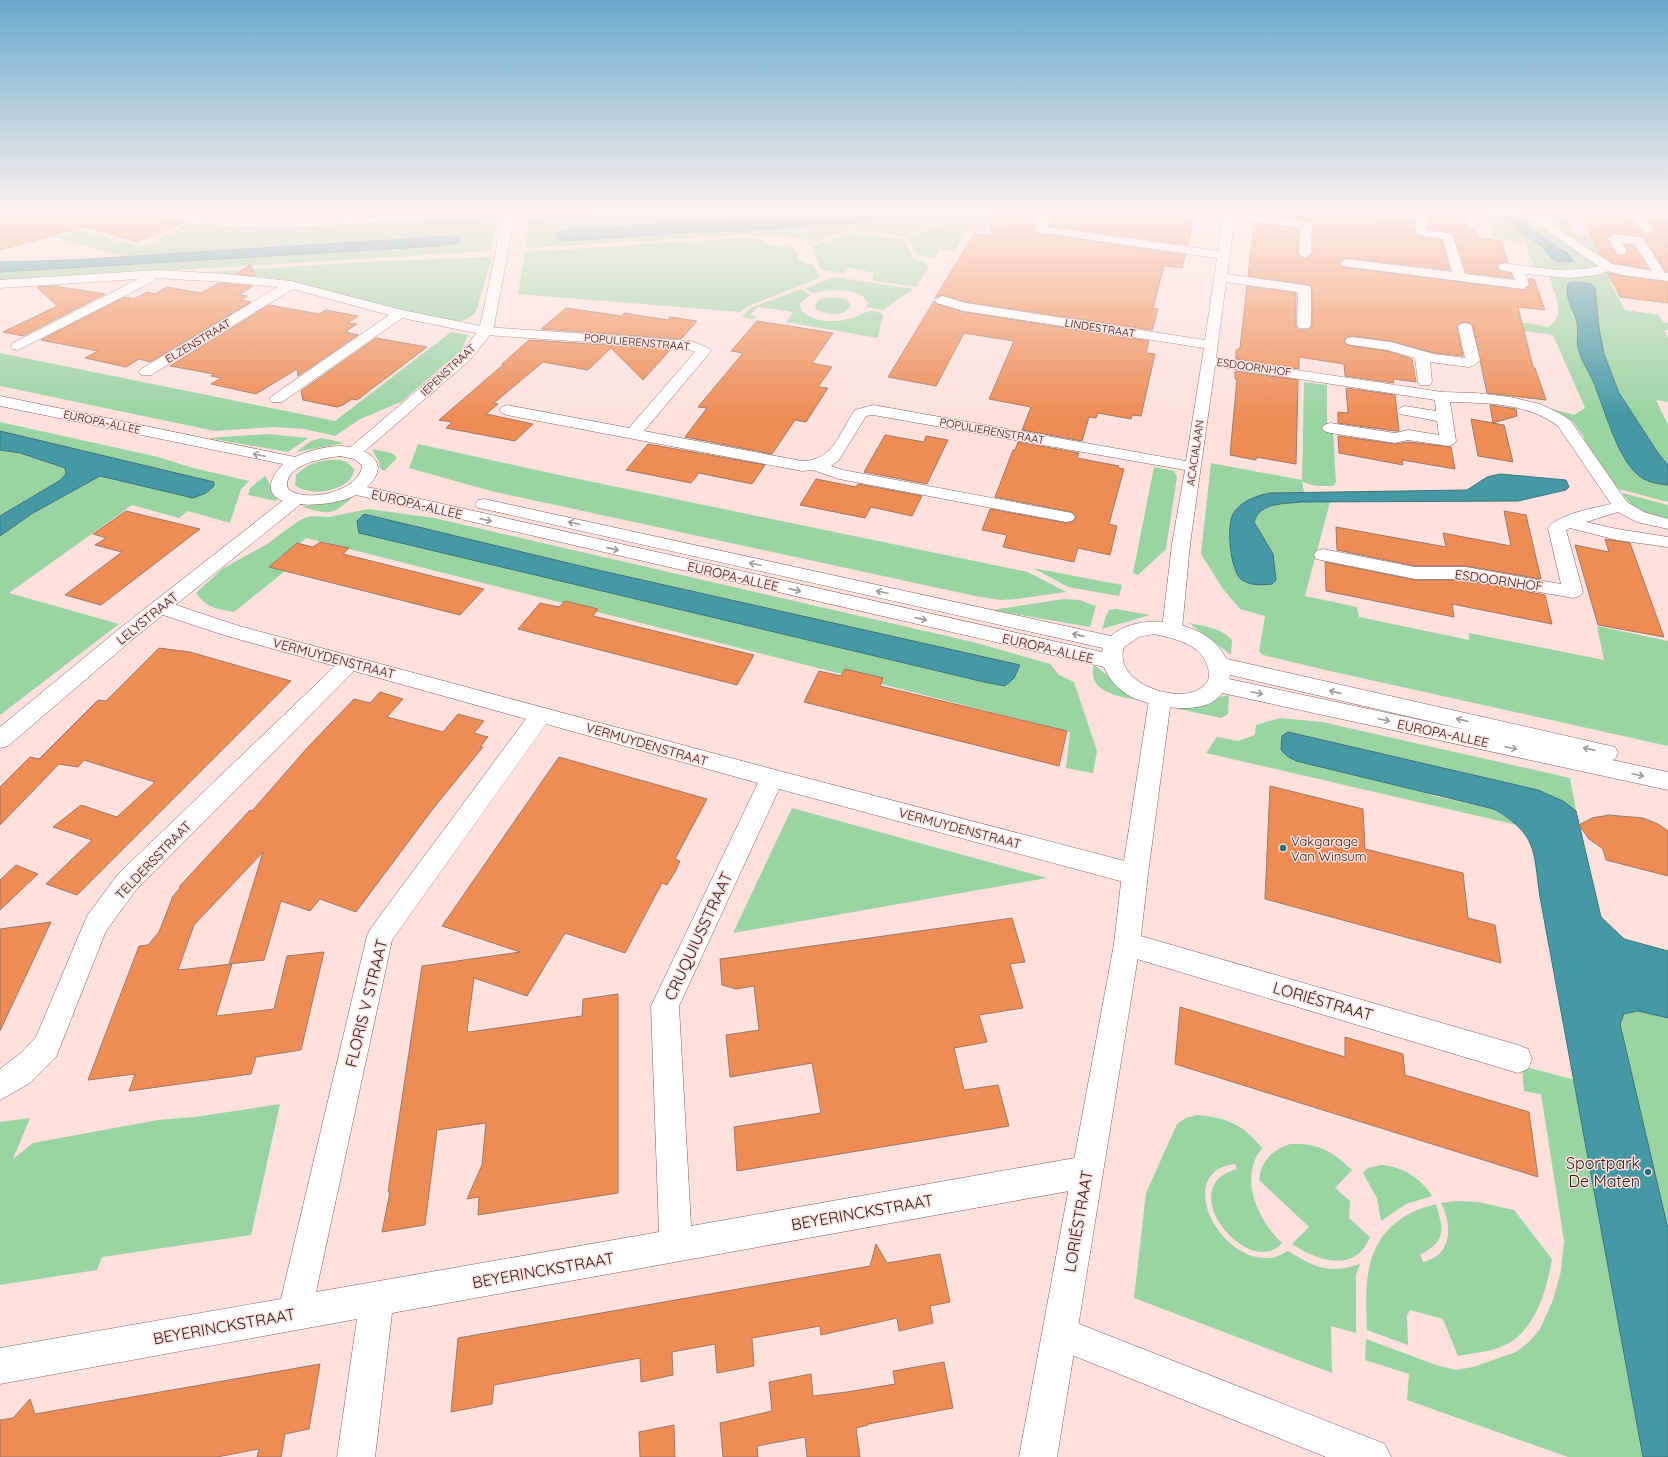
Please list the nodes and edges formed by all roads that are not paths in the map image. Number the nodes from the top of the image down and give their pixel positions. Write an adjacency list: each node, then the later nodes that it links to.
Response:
1 (79, 279): 9 (street)
2 (148, 279): 18 (street)
3 (236, 279): 10 (street)
4 (497, 279): 15 (street, IEPENSTRAAT)
5 (1221, 279): 17 (street, ACACIALAAN)
6 (1235, 279): 13 (street)
7 (1480, 279): 8 (street)
8 (1521, 279)
9 (0, 284)
10 (290, 285): 12 (street); 22 (street, ELZENSTRAAT)
11 (942, 300): 17 (street, LINDESTRAAT)
12 (400, 314): 15 (street); 26 (street)
13 (1304, 325)
14 (1465, 327): 21 (street)
15 (486, 331): 33 (street, POPULIERENSTRAAT); 34 (street, IEPENSTRAAT)
16 (1352, 341): 19 (street)
17 (1211, 345): 20 (street, ACACIALAAN)
18 (18, 346)
19 (1422, 357): 21 (street); 23 (street)
20 (1208, 361): 25 (street, ESDOORNHOF); 37 (street, ACACIALAAN)
21 (1468, 364): 24 (street)
22 (146, 372)
23 (1425, 382)
24 (1473, 387): 25 (street, ESDOORNHOF); 41 (street, ESDOORNHOF)
25 (1442, 398): 31 (street)
26 (277, 399)
27 (0, 401): 35 (street, EUROPA-ALLEE, one-way to 27)
28 (0, 408): 38 (street, EUROPA-ALLEE)
29 (507, 410): 33 (street)
30 (1405, 411): 31 (street)
31 (1445, 417): 32 (street)
32 (1330, 428)
33 (634, 433): 36 (street)
34 (353, 453): 35 (street); 39 (street)
35 (298, 462): 38 (street)
36 (816, 466): 37 (street, POPULIERENSTRAAT); 42 (street)
37 (1194, 466): 48 (street, ACACIALAAN)
38 (283, 475): 40 (street)
39 (360, 484): 40 (street); 49 (street, EUROPA-ALLEE)
40 (296, 499): 47 (street, LELYSTRAAT)
41 (1621, 506): 43 (street); 44 (street, ESDOORNHOF)
42 (1066, 517)
43 (1569, 521): 45 (street); 46 (street, ESDOORNHOF)
44 (1668, 524)
45 (1666, 542)
46 (1323, 555)
47 (161, 607): 50 (street, VERMUYDENSTRAAT); 54 (street, LELYSTRAAT)
48 (1172, 629): 49 (street); 51 (street)
49 (1114, 653): 52 (street)
50 (350, 663): 53 (street, VERMUYDENSTRAAT); 61 (street, TELDERSSTRAAT)
51 (1219, 675): 52 (street); 55 (street, EUROPA-ALLEE, one-way to 51); 57 (street, EUROPA-ALLEE, one-way to 57)
52 (1160, 700): 58 (street, LORIÉSTRAAT)
53 (542, 714): 56 (street, VERMUYDENSTRAAT); 65 (street, FLORIS V STRAAT)
54 (0, 740)
55 (1668, 766)
56 (772, 778): 58 (street, VERMUYDENSTRAAT); 63 (street, CRUQUIUSSTRAAT)
57 (1668, 781)
58 (1135, 874): 59 (street, LORIÉSTRAAT)
59 (1127, 944): 60 (street, LORIÉSTRAAT); 62 (street, LORIÉSTRAAT)
60 (1518, 1059)
61 (0, 1084)
62 (1086, 1172): 63 (street, BEYERINCKSTRAAT); 66 (street, LORIÉSTRAAT)
63 (676, 1246): 64 (street, BEYERINCKSTRAAT)
64 (377, 1299): 65 (street, BEYERINCKSTRAAT); 68 (street)
65 (295, 1313): 67 (street, BEYERINCKSTRAAT)
66 (1059, 1333): 69 (street, LORIÉSTRAAT); 70 (street)
67 (0, 1366)
68 (356, 1457)
69 (1038, 1457)
70 (1372, 1457)

